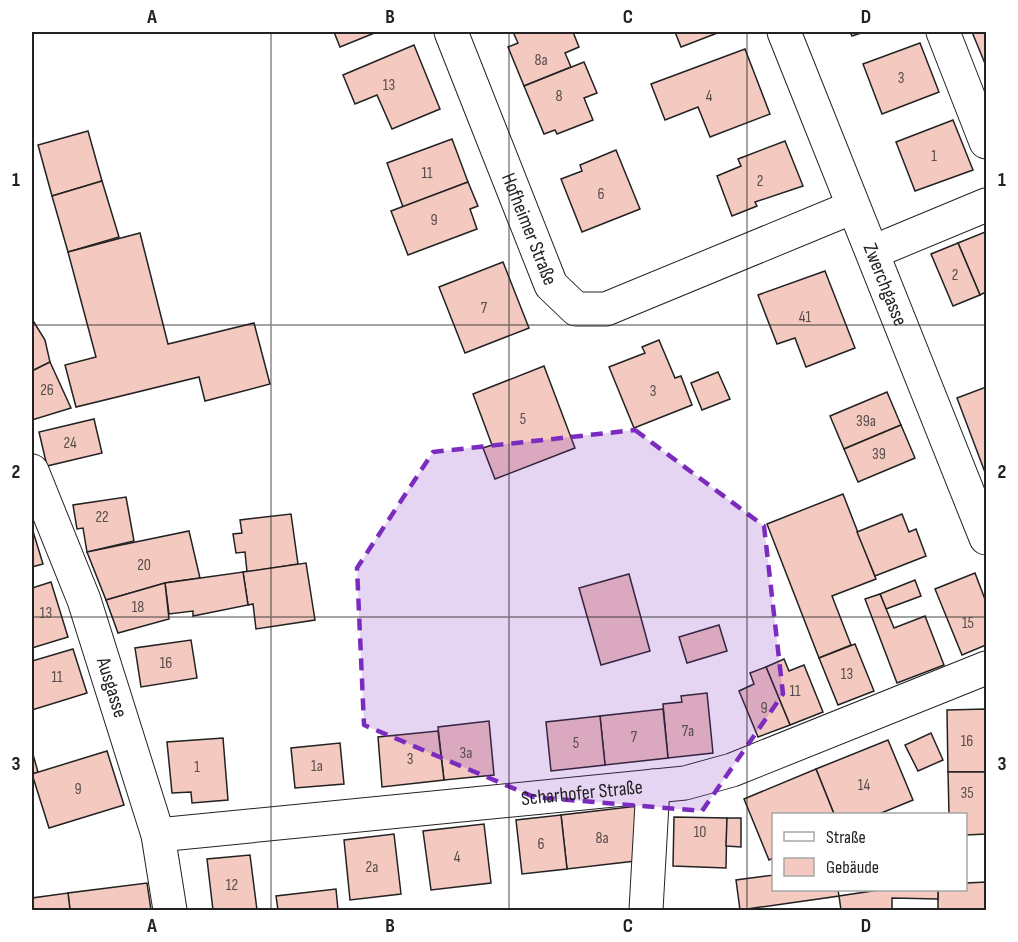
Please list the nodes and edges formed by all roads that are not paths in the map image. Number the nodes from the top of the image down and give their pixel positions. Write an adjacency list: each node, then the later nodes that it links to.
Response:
1 (451, 32): 6 (street, Hofheimer Straße)
2 (784, 32): 6 (street, Zwerchgasse)
3 (943, 32): 4 (street)
4 (987, 142)
5 (987, 205): 7 (street)
6 (853, 207): 7 (street, Zwerchgasse)
7 (873, 252): 9 (street, Zwerchgasse)
8 (32, 471): 12 (street, Ausgasse)
9 (987, 538)
10 (987, 668): 11 (street, Scharhofer Straße)
11 (653, 786): 12 (street, Scharhofer Straße); 14 (street)
12 (158, 835): 13 (street, Ausgasse)
13 (170, 910)
14 (645, 910)

